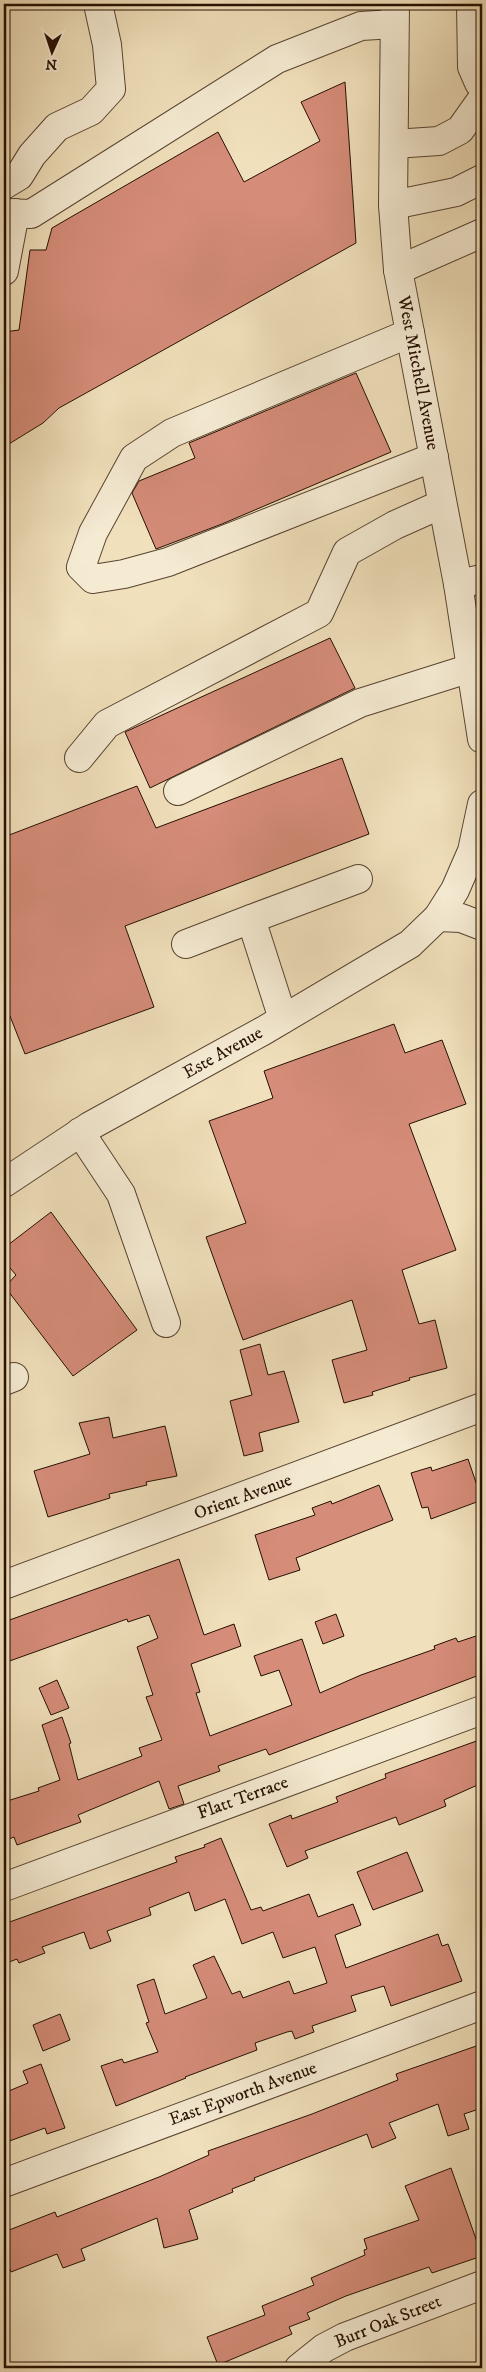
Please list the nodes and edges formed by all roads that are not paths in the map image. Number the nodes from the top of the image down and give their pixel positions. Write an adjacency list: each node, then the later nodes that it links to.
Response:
1 (98, 4): 8 (street)
2 (471, 4): 4 (street)
3 (394, 14): 6 (street, West Mitchell Avenue); 10 (street)
4 (482, 84)
5 (482, 99): 6 (street)
6 (394, 144): 9 (street, West Mitchell Avenue)
7 (482, 179): 9 (street)
8 (4, 184)
9 (393, 205): 12 (street, West Mitchell Avenue)
10 (10, 213): 13 (street)
11 (482, 233): 12 (street)
12 (398, 270): 14 (street, West Mitchell Avenue)
13 (4, 271)
14 (410, 333): 15 (street, West Mitchell Avenue); 15 (street)
15 (434, 457): 16 (street, West Mitchell Avenue)
16 (442, 504): 17 (street, West Mitchell Avenue); 20 (street)
17 (470, 581): 18 (street, West Mitchell Avenue)
18 (471, 668): 19 (street, West Mitchell Avenue); 21 (street)
19 (482, 739)
20 (79, 758)
21 (178, 791)
22 (482, 804): 24 (street)
23 (358, 879): 25 (street)
24 (438, 916): 26 (street); 28 (street, Este Avenue)
25 (251, 920): 27 (street); 28 (street)
26 (482, 926)
27 (186, 944)
28 (283, 1019): 29 (street, Este Avenue)
29 (80, 1132): 30 (street, Este Avenue); 31 (street)
30 (4, 1183)
31 (166, 1323)
32 (482, 1407): 33 (street, Orient Avenue)
33 (4, 1585)
34 (482, 1710): 35 (street, Flatt Terrace)
35 (4, 1887)
36 (482, 2005): 37 (street, East Epworth Avenue)
37 (4, 2183)
38 (482, 2286): 39 (street, Burr Oak Street)
39 (299, 2368)

